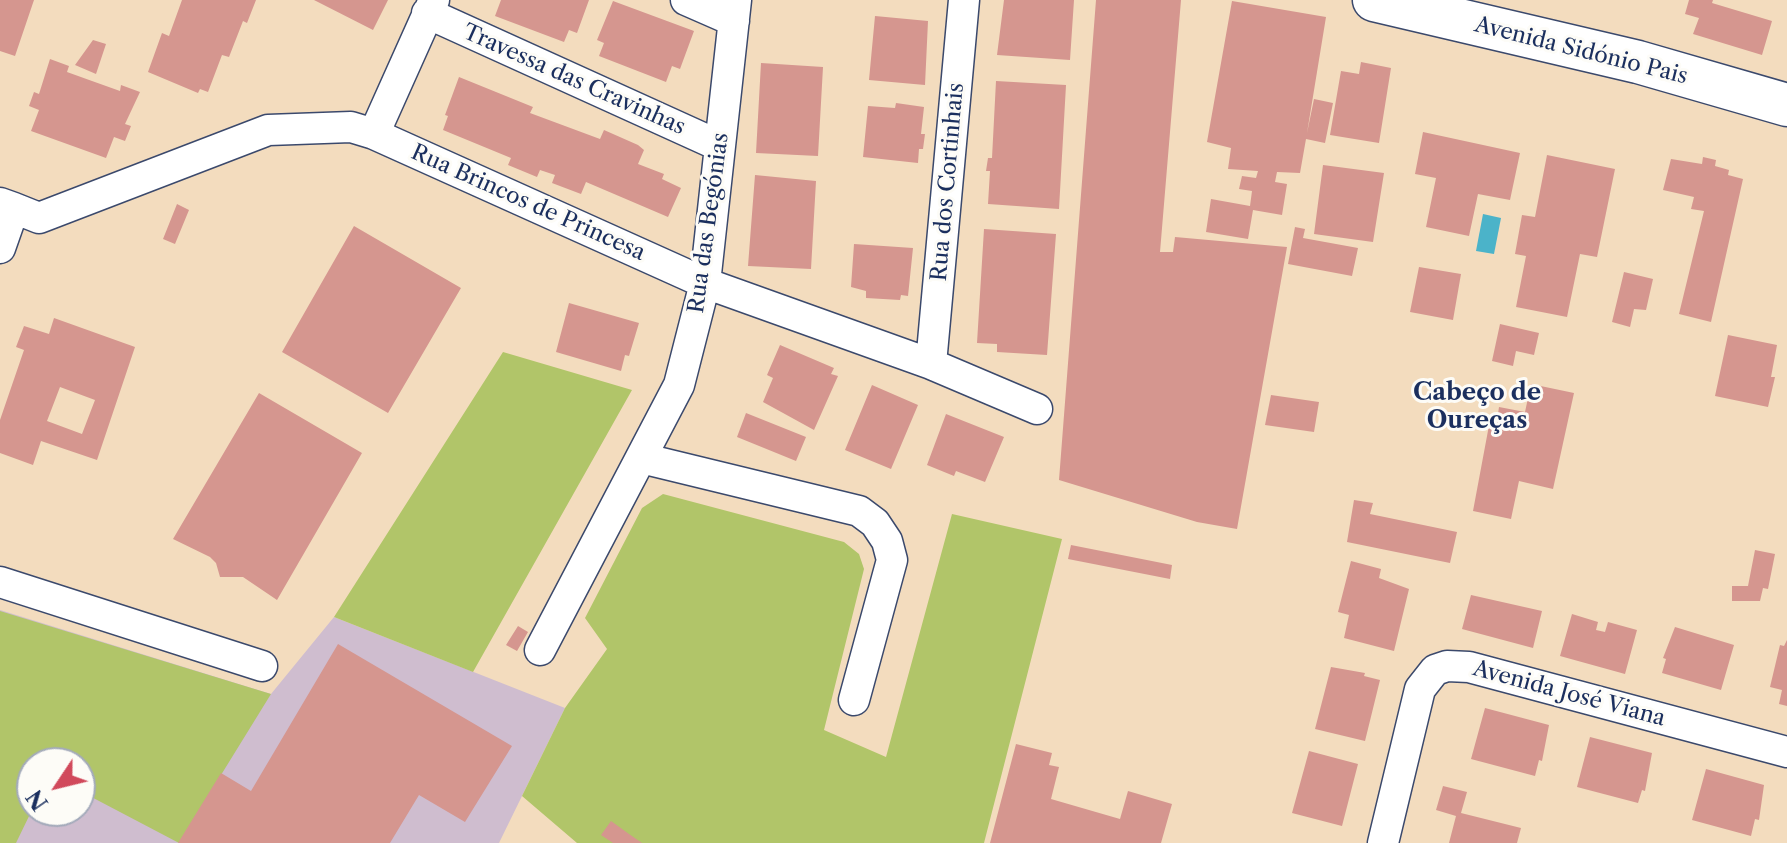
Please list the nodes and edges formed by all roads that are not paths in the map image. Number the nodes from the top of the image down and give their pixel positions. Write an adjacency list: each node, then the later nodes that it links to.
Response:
1 (686, 0): 5 (street)
2 (964, 0): 12 (street, Rua dos Cortinhais)
3 (1374, 0): 6 (main road, Avenida Sidónio Pais)
4 (431, 7): 7 (street); 8 (street, Travessa das Cravinhas)
5 (735, 10): 8 (street, Rua das Begónias)
6 (1787, 105)
7 (374, 134): 9 (street, Rua Brincos de Princesa); 11 (street, Rua Brincos de Princesa)
8 (720, 146): 11 (street, Rua das Begónias)
9 (7, 205): 10 (street)
10 (0, 248)
11 (705, 283): 12 (street, Rua Brincos de Princesa); 14 (street, Rua das Begónias)
12 (931, 364): 13 (street, Rua Brincos de Princesa)
13 (1037, 409)
14 (641, 458): 16 (street, Rua das Begónias); 18 (street)
15 (0, 582): 17 (street)
16 (540, 650)
17 (262, 666)
18 (854, 700)
19 (1787, 752): 20 (street, Avenida José Viana)
20 (1383, 843)

